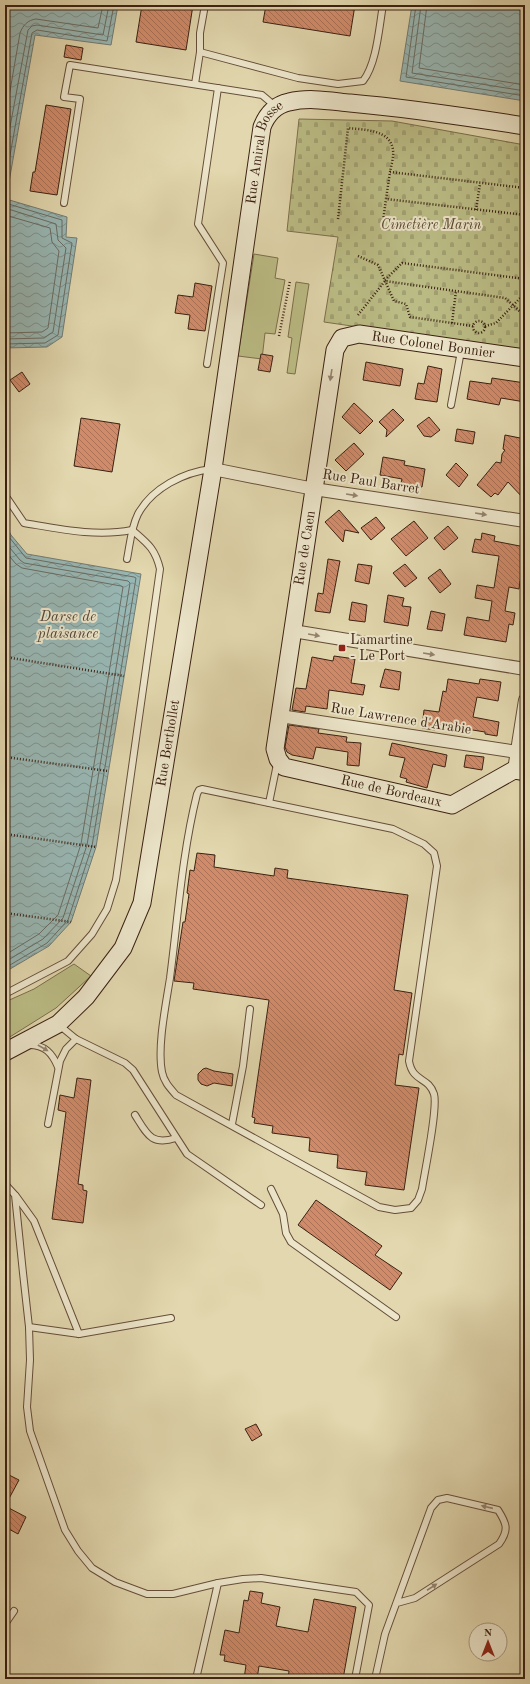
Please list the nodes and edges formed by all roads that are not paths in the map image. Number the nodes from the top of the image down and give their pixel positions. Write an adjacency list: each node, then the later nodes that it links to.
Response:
1 (205, 5): 3 (lane)
2 (383, 5): 3 (lane)
3 (200, 52): 4 (lane)
4 (194, 84): 5 (lane); 8 (lane)
5 (218, 88): 6 (lane); 12 (lane)
6 (276, 107): 7 (main road, Rue Amiral Bosse); 13 (main road, Rue Amiral Bosse)
7 (525, 126)
8 (64, 203)
9 (342, 338): 10 (main road, Rue Colonel Bonnier); 16 (main road, Rue de Caen, one-way to 16)
10 (461, 349): 11 (main road, Rue Colonel Bonnier); 14 (lane)
11 (525, 358)
12 (207, 364)
13 (226, 377): 15 (main road, Rue Berthollet)
14 (451, 405)
15 (212, 469): 16 (street, Rue Paul Barret); 19 (lane); 31 (main road, Rue Berthollet)
16 (314, 489): 18 (street, Rue Paul Barret, one-way to 18); 21 (main road, Rue de Caen)
17 (5, 495): 19 (lane)
18 (525, 521)
19 (132, 530): 20 (lane); 29 (lane)
20 (127, 559)
21 (293, 631): 22 (street, one-way to 22); 24 (main road, Rue de Caen)
22 (525, 669)
23 (525, 700): 25 (street)
24 (280, 716): 25 (street, Rue Lawrence d'Arabie); 26 (main road, Rue de Caen)
25 (517, 752): 27 (street)
26 (278, 759): 27 (main road, Rue de Bordeaux); 28 (lane)
27 (519, 771)
28 (269, 803): 37 (lane); 37 (lane)
29 (5, 994)
30 (250, 1009): 37 (lane)
31 (58, 1024): 32 (lane); 33 (main road, Rue Berthollet)
32 (76, 1039): 34 (lane); 38 (lane)
33 (12, 1048): 34 (lane, one-way to 34)
34 (58, 1068): 36 (lane)
35 (134, 1115): 38 (lane)
36 (48, 1124)
37 (232, 1124)
38 (176, 1138): 42 (lane)
39 (5, 1184): 41 (lane)
40 (271, 1189): 43 (lane)
41 (16, 1195): 45 (lane); 46 (lane)
42 (261, 1204)
43 (396, 1317)
44 (171, 1318): 46 (lane)
45 (29, 1327): 46 (lane); 47 (lane)
46 (79, 1334)
47 (218, 1582): 51 (lane); 52 (lane)
48 (397, 1603): 48 (lane, one-way to 48); 53 (lane)
49 (14, 1611): 50 (lane)
50 (5, 1624)
51 (196, 1679)
52 (355, 1679)
53 (375, 1679)

